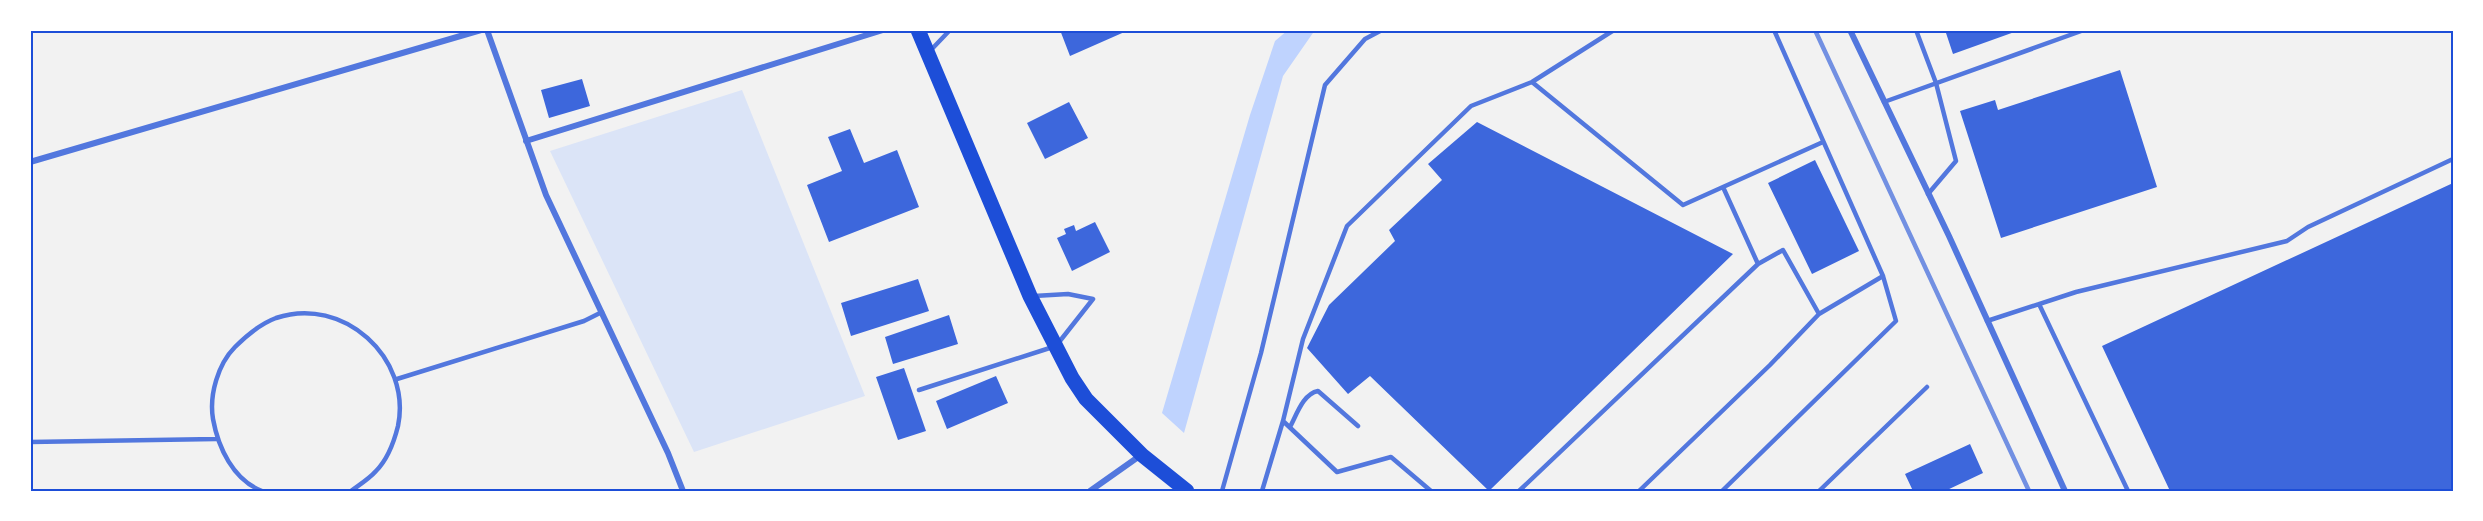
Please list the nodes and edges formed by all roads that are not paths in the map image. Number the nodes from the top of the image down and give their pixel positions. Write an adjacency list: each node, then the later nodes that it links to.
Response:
1 (481, 30): 19 (street)
2 (487, 30): 16 (street)
3 (884, 30): 16 (street)
4 (918, 30): 12 (main road)
5 (950, 30): 12 (lane)
6 (1382, 30): 44 (lane)
7 (1614, 30): 13 (lane)
8 (1774, 30): 17 (lane)
9 (1850, 30): 15 (street)
10 (1916, 30): 14 (lane)
11 (2084, 30): 14 (lane)
12 (929, 53): 24 (main road)
13 (1532, 82): 20 (lane); 33 (lane)
14 (1936, 83): 15 (lane); 21 (lane)
15 (1884, 102): 21 (street)
16 (526, 141): 26 (street)
17 (1824, 142): 20 (lane); 23 (lane)
18 (2453, 159): 25 (lane)
19 (30, 162)
20 (1723, 187): 22 (lane)
21 (1929, 194): 28 (street)
22 (1758, 264): 27 (lane); 47 (lane)
23 (1883, 276): 27 (lane); 49 (lane)
24 (1030, 296): 29 (main road); 29 (lane)
25 (2039, 304): 28 (lane); 52 (lane)
26 (602, 312): 30 (lane); 41 (street)
27 (1819, 314): 48 (lane)
28 (1987, 321): 51 (street)
29 (1056, 346): 32 (lane); 38 (main road)
30 (397, 380): 36 (lane); 40 (lane)
31 (1927, 387): 50 (lane)
32 (919, 390)
33 (1283, 421): 35 (lane); 45 (lane)
34 (1358, 426): 35 (lane)
35 (1290, 428): 46 (lane)
36 (216, 439): 37 (lane); 39 (lane)
37 (30, 442)
38 (1142, 455): 42 (street); 43 (main road)
39 (262, 491)
40 (351, 491)
41 (683, 491)
42 (1090, 491)
43 (1187, 491)
44 (1222, 491)
45 (1262, 491)
46 (1431, 491)
47 (1519, 491)
48 (1639, 491)
49 (1722, 491)
50 (1819, 491)
51 (2065, 491)
52 (2128, 491)

